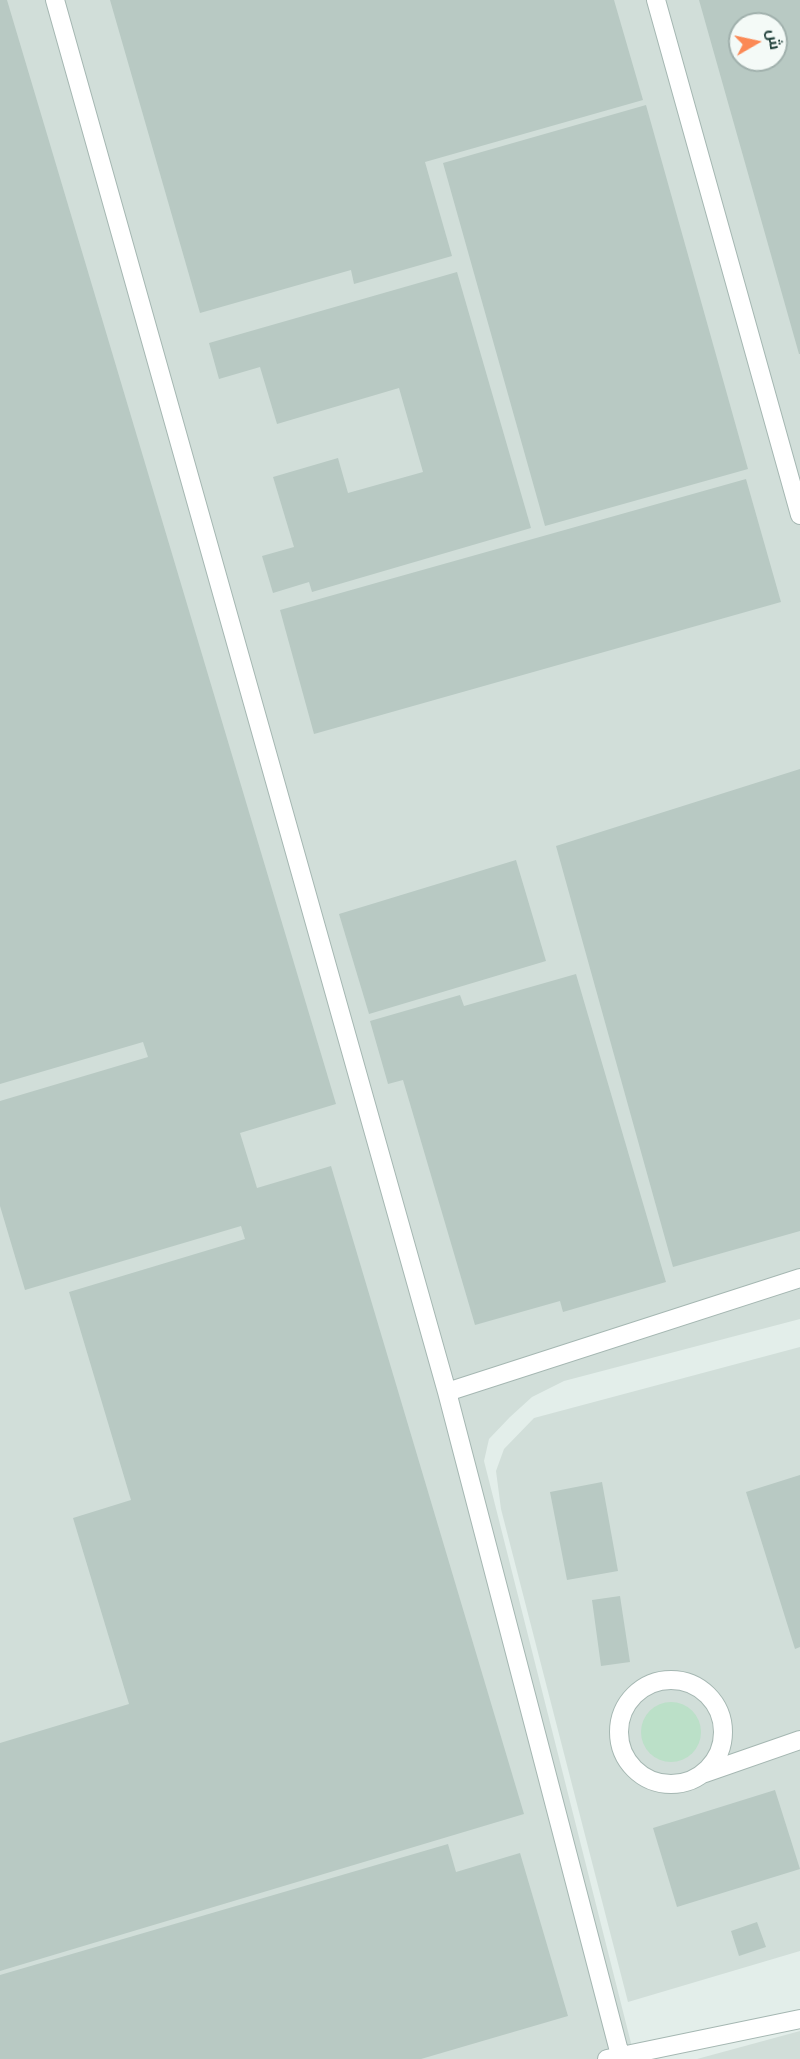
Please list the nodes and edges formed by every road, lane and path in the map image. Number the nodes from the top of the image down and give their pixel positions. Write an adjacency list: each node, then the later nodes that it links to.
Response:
1 (55, 0): 5 (street)
2 (656, 0): 3 (street)
3 (800, 515)
4 (800, 1278): 5 (street)
5 (447, 1392): 9 (street)
6 (800, 1740): 7 (street)
7 (705, 1773): 7 (street)
8 (800, 2019): 9 (street)
9 (614, 2057)

